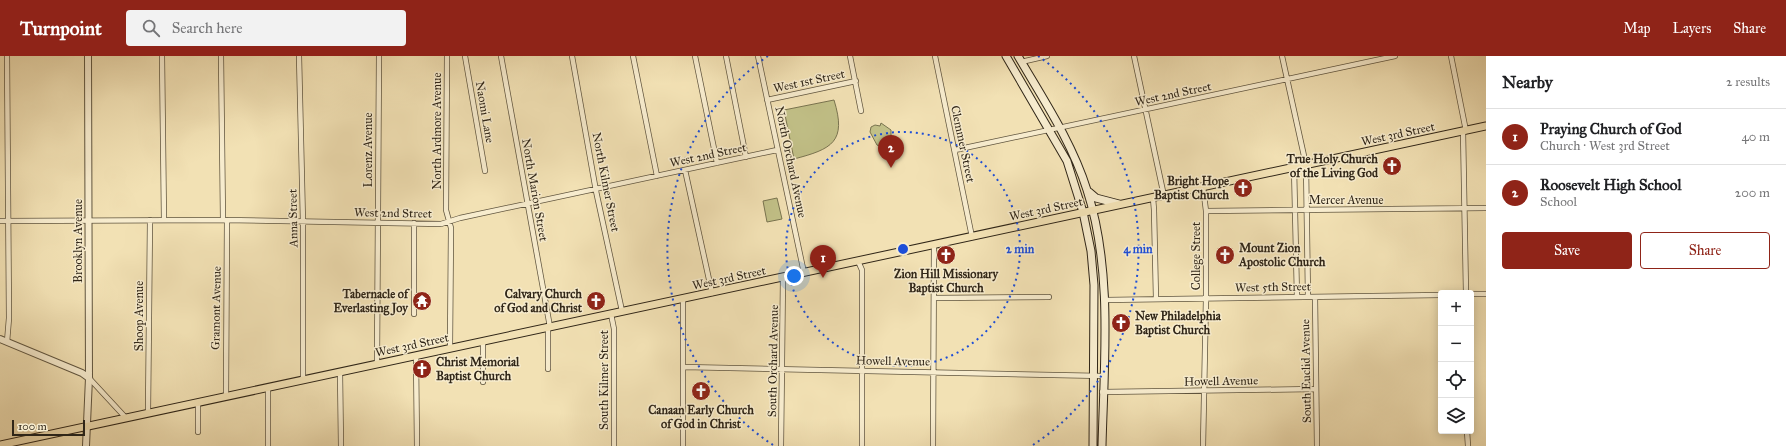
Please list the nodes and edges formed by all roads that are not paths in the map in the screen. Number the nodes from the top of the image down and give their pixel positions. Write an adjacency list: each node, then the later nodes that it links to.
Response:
1 (7, 56): 61 (street)
2 (88, 56): 56 (street, Brooklyn Avenue)
3 (162, 56): 58 (street)
4 (221, 56): 59 (street, Gramont Avenue)
5 (299, 56): 63 (street, Anna Street)
6 (379, 56): 64 (street, Lorenz Avenue)
7 (447, 56): 62 (street, North Ardmore Avenue)
8 (465, 56): 40 (street, Naomi Lane)
9 (501, 56): 47 (street, North Marion Street)
10 (572, 56): 43 (street, North Kilmer Street)
11 (633, 56): 41 (street)
12 (695, 56): 36 (street)
13 (726, 56): 35 (street)
14 (758, 56): 26 (street, North Orchard Avenue)
15 (850, 56): 25 (street)
16 (935, 56): 34 (street, Clemmer Street)
17 (1006, 56): 31 (main road)
18 (1047, 56): 23 (street)
19 (1134, 56): 27 (street)
20 (1282, 56): 24 (street)
21 (1395, 56): 24 (street, West 2nd Street)
22 (1451, 56): 32 (street)
23 (1020, 59): 30 (main road)
24 (1287, 79): 27 (street, West 2nd Street); 37 (street)
25 (856, 81): 26 (street, West 1st Street); 28 (street)
26 (767, 100): 33 (street, North Orchard Avenue)
27 (1145, 110): 30 (street, West 2nd Street); 45 (street)
28 (862, 111)
29 (1486, 126): 32 (main road, West 3rd Street)
30 (1060, 128): 31 (street, West 2nd Street); 44 (main road)
31 (1048, 130): 34 (street, West 2nd Street); 55 (main road)
32 (1464, 131): 37 (main road, West 3rd Street); 49 (street)
33 (777, 150): 35 (street, West 2nd Street); 69 (street, North Orchard Avenue)
34 (954, 150): 66 (street, Clemmer Street)
35 (746, 157): 36 (street, West 2nd Street)
36 (717, 163): 39 (street, West 2nd Street)
37 (1306, 165): 38 (main road, West 3rd Street); 53 (street)
38 (1294, 167): 42 (main road, West 3rd Street); 52 (street)
39 (685, 170): 41 (street, West 2nd Street); 72 (street)
40 (485, 171)
41 (657, 176): 43 (street, West 2nd Street)
42 (1203, 187): 45 (main road, West 3rd Street); 54 (street, College Street)
43 (596, 189): 47 (street, West 2nd Street); 85 (street, North Kilmer Street)
44 (1087, 189): 48 (main road); 51 (main road)
45 (1164, 196): 46 (main road, West 3rd Street)
46 (1153, 198): 48 (main road, West 3rd Street); 83 (street)
47 (527, 203): 62 (street, West 2nd Street); 88 (street, North Marion Street)
48 (1121, 205): 51 (main road, West 3rd Street)
49 (1464, 208): 50 (street, Mercer Avenue); 53 (street, Mercer Avenue); 71 (street)
50 (1486, 208)
51 (1093, 210): 55 (main road, West 3rd Street); 84 (main road)
52 (1295, 210): 53 (street, Mercer Avenue); 54 (street, Mercer Avenue); 76 (street)
53 (1307, 210): 77 (street)
54 (1206, 211): 81 (street, College Street)
55 (1083, 212): 66 (main road, West 3rd Street); 101 (main road)
56 (89, 220): 57 (street, West 2nd Street); 61 (street, West 2nd Street); 103 (street, Brooklyn Avenue)
57 (150, 220): 58 (street, West 2nd Street); 112 (street, Shoop Avenue)
58 (164, 220): 59 (street, West 2nd Street)
59 (225, 220): 63 (street, West 2nd Street); 110 (street, Gramont Avenue)
60 (0, 221): 61 (street, West 2nd Street)
61 (8, 221): 90 (street)
62 (449, 221): 65 (street, West 2nd Street); 92 (street, North Ardmore Avenue)
63 (303, 222): 64 (street, West 2nd Street); 104 (street, Anna Street)
64 (378, 222): 65 (street, West 2nd Street); 94 (street, Lorenz Avenue)
65 (414, 223): 86 (street)
66 (972, 237): 67 (main road, West 3rd Street)
67 (934, 245): 68 (main road, West 3rd Street); 80 (street)
68 (858, 261): 69 (main road, West 3rd Street); 98 (street)
69 (804, 272): 70 (main road, West 3rd Street)
70 (783, 277): 72 (main road, West 3rd Street); 97 (street, South Orchard Avenue)
71 (1466, 290)
72 (712, 293): 82 (main road, West 3rd Street)
73 (1474, 294): 74 (street)
74 (1486, 294)
75 (1438, 295): 78 (street, West 5th Street)
76 (1297, 296): 77 (street, West 5th Street); 81 (street, West 5th Street)
77 (1308, 296): 78 (street, West 5th Street)
78 (1314, 296): 107 (street, South Euclid Avenue)
79 (1049, 297): 80 (street)
80 (934, 298): 100 (street)
81 (1206, 298): 83 (street, West 5th Street); 108 (street, College Street)
82 (683, 299): 85 (main road, West 3rd Street); 95 (street)
83 (1156, 299): 84 (street, West 5th Street)
84 (1104, 300): 102 (main road)
85 (622, 312): 87 (main road, West 3rd Street)
86 (414, 314)
87 (612, 314): 88 (main road, West 3rd Street); 123 (street, South Kilmer Street)
88 (549, 327): 91 (main road, West 3rd Street); 96 (street, North Marion Street)
89 (0, 339): 90 (street)
90 (7, 342): 103 (street)
91 (483, 342): 92 (main road, West 3rd Street); 105 (street)
92 (450, 348): 93 (main road, West 3rd Street)
93 (416, 356): 94 (main road, West 3rd Street); 122 (street)
94 (377, 364): 99 (main road, West 3rd Street)
95 (684, 367): 97 (street, Howell Avenue); 124 (street)
96 (548, 368)
97 (783, 369): 98 (street, Howell Avenue); 125 (street, South Orchard Avenue)
98 (862, 371): 100 (street, Howell Avenue); 126 (street)
99 (340, 372): 104 (main road, West 3rd Street); 121 (street)
100 (934, 372): 101 (street, Howell Avenue); 127 (street)
101 (1093, 376): 102 (street, Howell Avenue); 128 (main road)
102 (1103, 376): 109 (main road)
103 (89, 378): 113 (street); 114 (street, Brooklyn Avenue)
104 (304, 380): 106 (main road, West 3rd Street)
105 (483, 382)
106 (268, 387): 110 (main road, West 3rd Street); 120 (street)
107 (1316, 389): 108 (street, Howell Avenue); 131 (street, South Euclid Avenue)
108 (1204, 391): 109 (street, Howell Avenue); 130 (street, College Street)
109 (1102, 392): 129 (main road)
110 (226, 396): 111 (main road, West 3rd Street)
111 (198, 402): 112 (main road, West 3rd Street); 115 (street)
112 (148, 413): 113 (main road, West 3rd Street)
113 (126, 418): 114 (main road, West 3rd Street)
114 (87, 426): 117 (main road, West 3rd Street); 119 (street, Brooklyn Avenue)
115 (198, 432)
116 (1467, 434): 132 (street)
117 (14, 444): 118 (main road, West 3rd Street)
118 (0, 445)
119 (86, 446)
120 (268, 446)
121 (341, 446)
122 (417, 446)
123 (614, 446)
124 (683, 446)
125 (781, 446)
126 (862, 446)
127 (933, 446)
128 (1093, 446)
129 (1102, 446)
130 (1203, 446)
131 (1317, 446)
132 (1468, 446)

